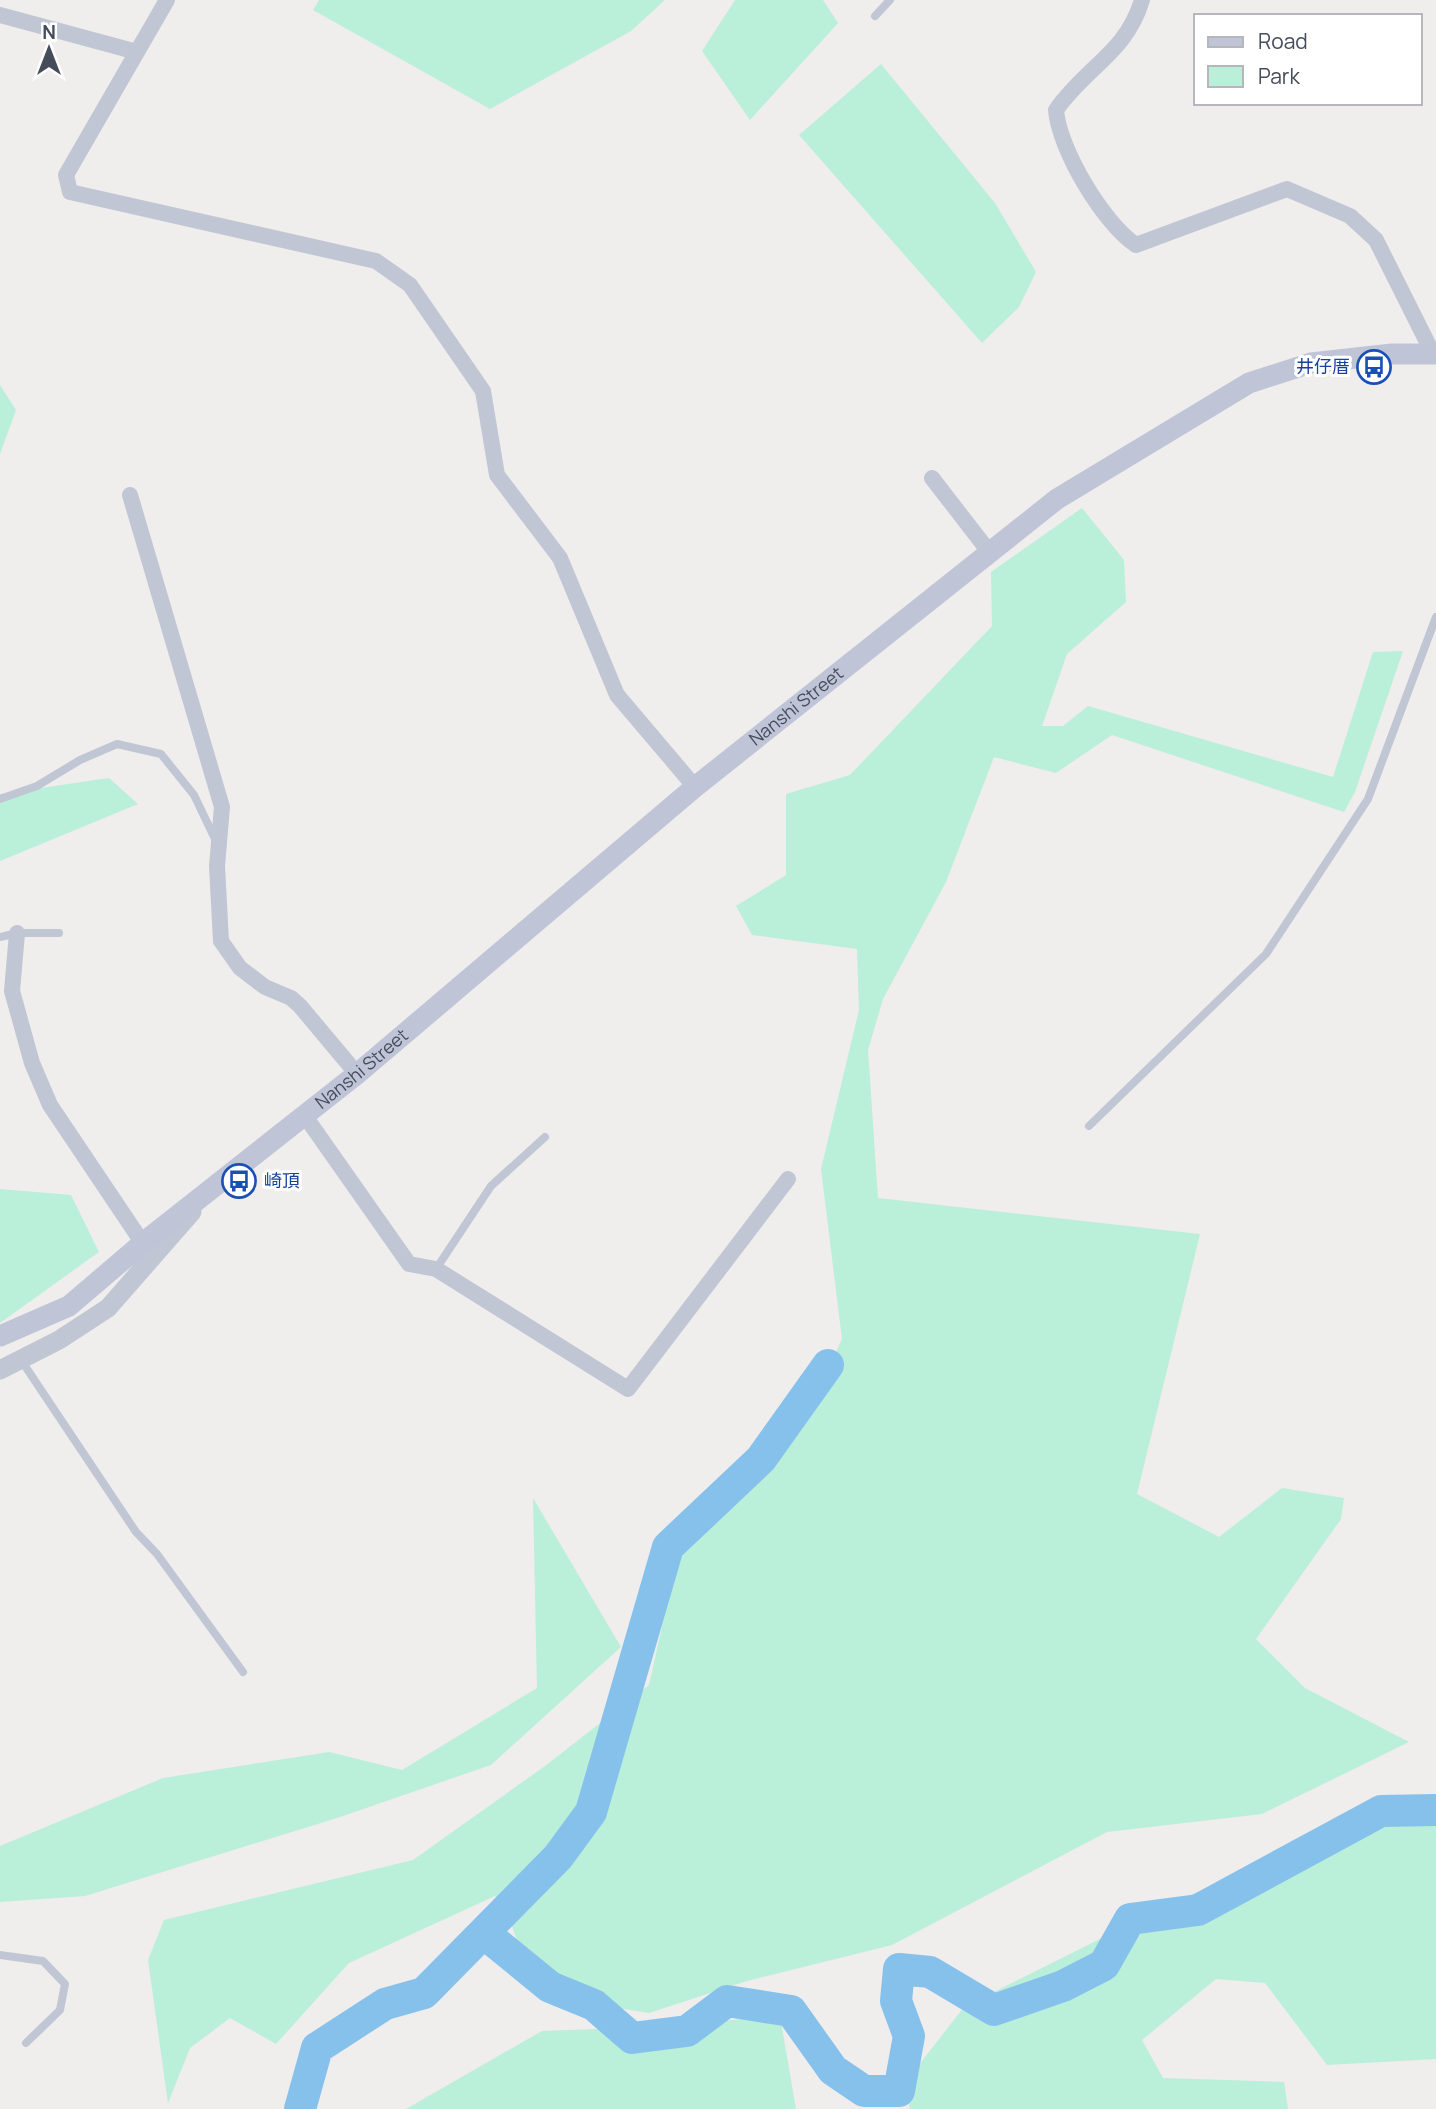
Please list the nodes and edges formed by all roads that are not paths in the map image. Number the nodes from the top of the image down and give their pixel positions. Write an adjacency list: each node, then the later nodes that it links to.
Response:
1 (167, 0): 6 (street)
2 (890, 0): 5 (lane)
3 (1142, 0): 7 (street)
4 (0, 15): 6 (street)
5 (875, 16)
6 (137, 52): 12 (street)
7 (1435, 354): 10 (main road, Nanshi Street)
8 (932, 478): 10 (street)
9 (130, 495): 14 (street)
10 (989, 553): 12 (main road, Nanshi Street)
11 (1436, 617): 20 (lane)
12 (695, 787): 18 (main road, Nanshi Street)
13 (0, 799): 14 (lane)
14 (219, 846): 18 (street)
15 (17, 933): 16 (lane); 17 (lane); 23 (street)
16 (59, 933)
17 (0, 937)
18 (357, 1074): 19 (main road, Nanshi Street)
19 (305, 1116): 23 (main road, Nanshi Street); 24 (street)
20 (1089, 1126)
21 (545, 1136): 24 (lane)
22 (788, 1179): 24 (street)
23 (148, 1250): 25 (main road, Nanshi Street); 26 (street)
24 (436, 1269)
25 (0, 1336)
26 (21, 1360): 27 (street); 28 (lane)
27 (0, 1370)
28 (243, 1672)
29 (0, 1955): 30 (lane)
30 (26, 2043)

